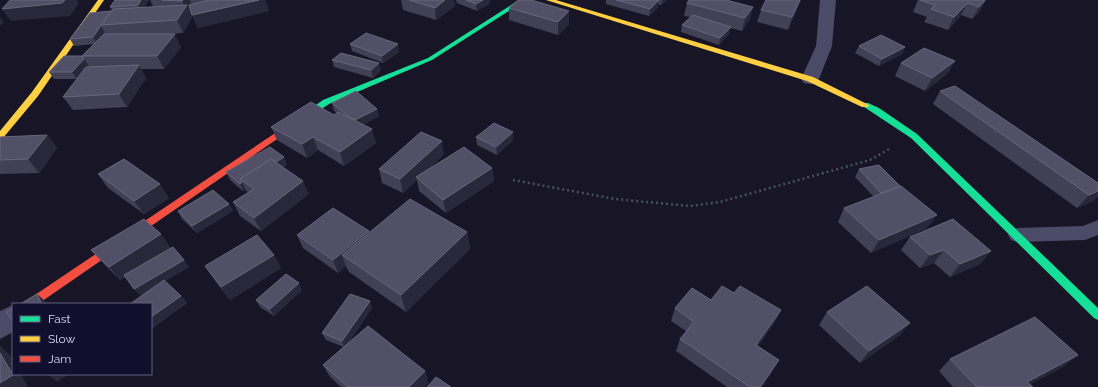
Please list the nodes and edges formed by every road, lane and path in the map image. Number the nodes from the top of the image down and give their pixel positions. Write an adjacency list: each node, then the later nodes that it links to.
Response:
1 (101, 0): 6 (street)
2 (523, 0): 11 (street)
3 (549, 0): 5 (street)
4 (828, 0): 5 (street)
5 (810, 79): 7 (street)
6 (0, 136)
7 (914, 136): 8 (path); 10 (street)
8 (513, 180)
9 (1098, 228): 10 (lane)
10 (1017, 235): 12 (street)
11 (31, 303)
12 (1098, 315)
13 (12, 317): 14 (street)
14 (0, 327)

